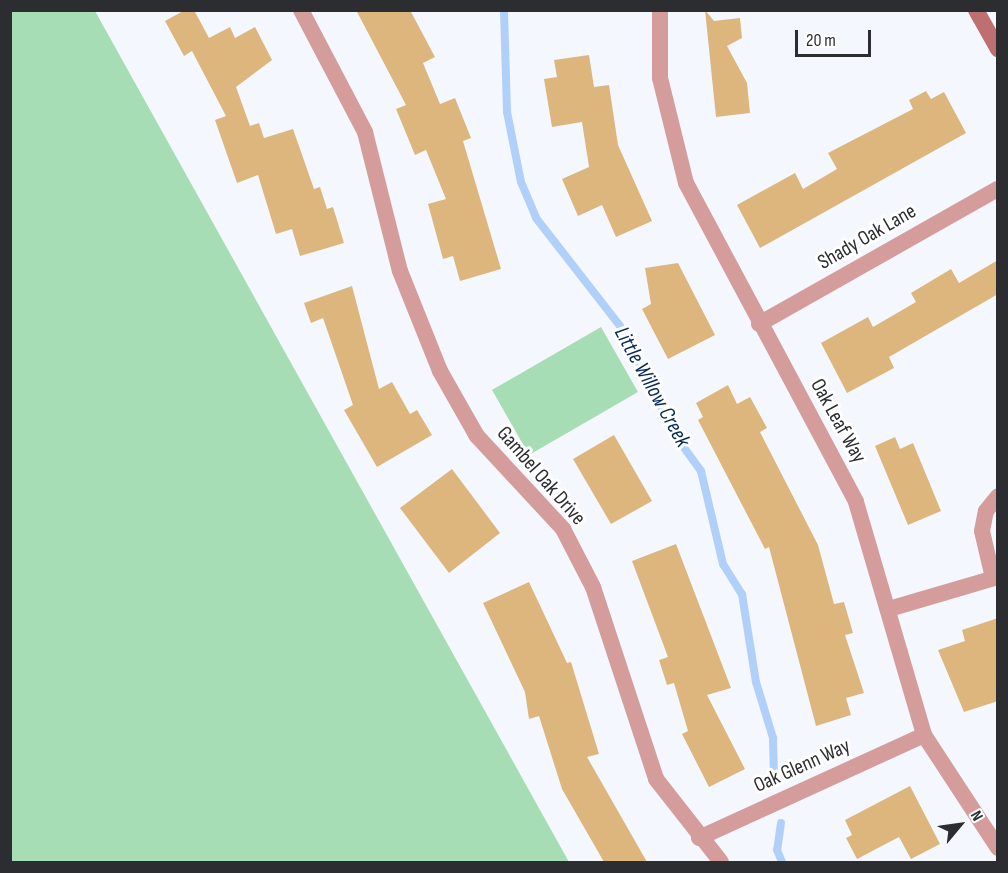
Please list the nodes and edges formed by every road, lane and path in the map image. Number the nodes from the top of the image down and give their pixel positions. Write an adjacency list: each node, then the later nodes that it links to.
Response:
1 (301, 10): 11 (street, Gambel Oak Drive)
2 (660, 10): 6 (street, Oak Leaf Way)
3 (976, 10): 4 (main road)
4 (998, 49)
5 (998, 189): 6 (street, Shady Oak Lane)
6 (759, 324): 9 (street, Oak Leaf Way)
7 (998, 496): 8 (street)
8 (995, 578): 9 (street)
9 (889, 609): 10 (street, Oak Leaf Way)
10 (924, 735): 11 (street, Oak Glenn Way); 12 (street, Oak Leaf Way)
11 (699, 837): 13 (street, Gambel Oak Drive)
12 (998, 848)
13 (721, 862)

